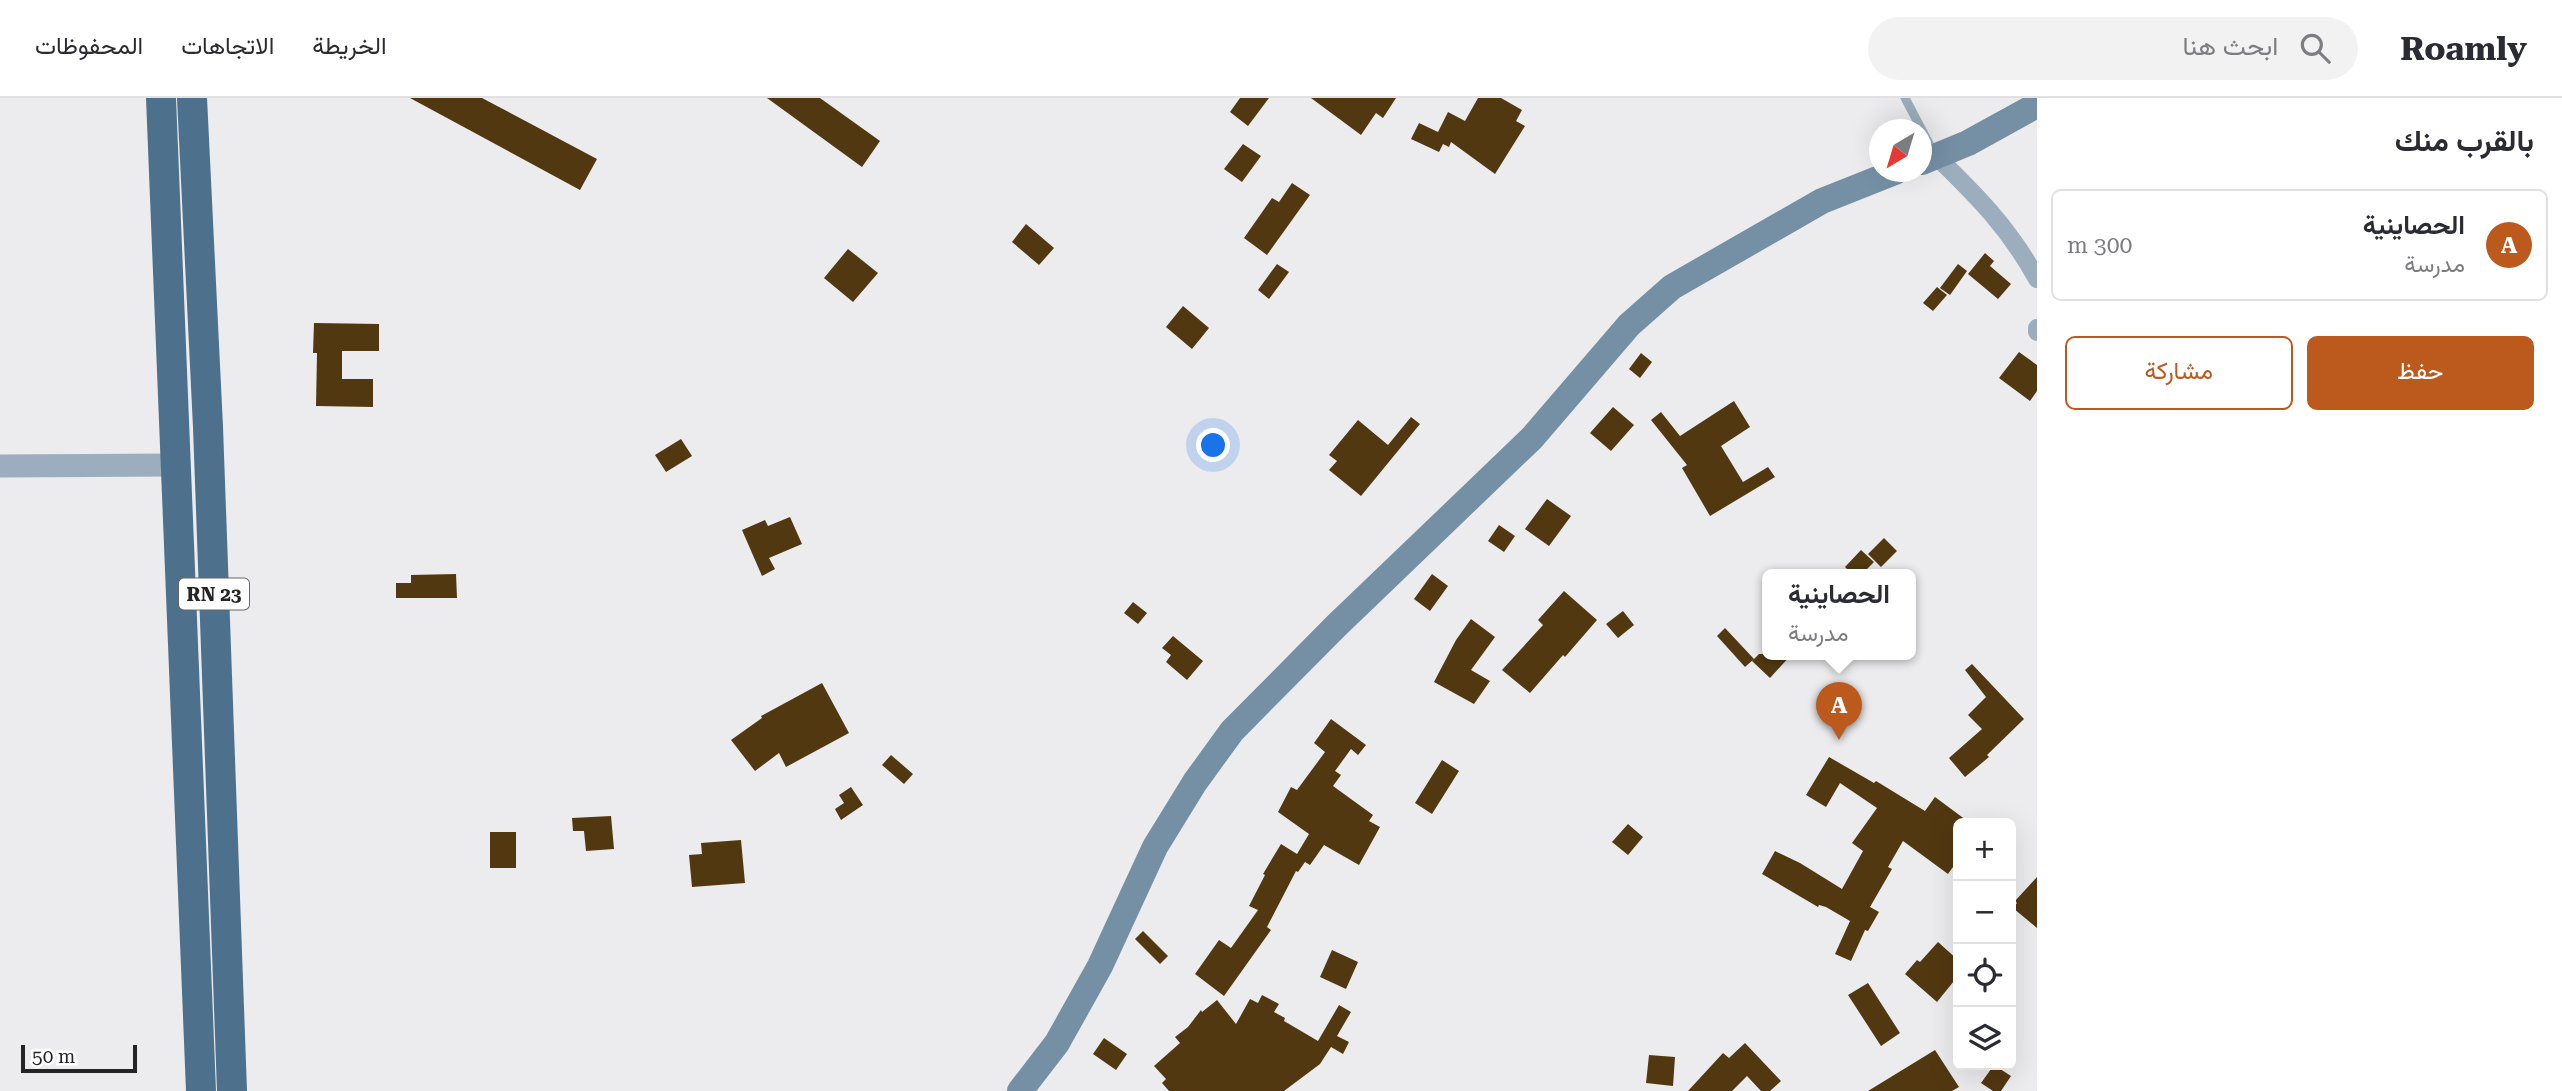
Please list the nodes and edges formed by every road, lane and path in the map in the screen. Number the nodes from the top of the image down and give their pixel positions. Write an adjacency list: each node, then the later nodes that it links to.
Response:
1 (161, 98): 10 (highway, RN 23)
2 (192, 98): 13 (highway, RN 23)
3 (1905, 98): 5 (lane)
4 (2037, 105): 6 (main road)
5 (1913, 119)
6 (1932, 158)
7 (1932, 163): 9 (street)
8 (1870, 182): 14 (main road)
9 (2037, 279)
10 (176, 465): 11 (street); 12 (highway, RN 23)
11 (0, 466)
12 (201, 1091)
13 (232, 1091)
14 (1020, 1091)

